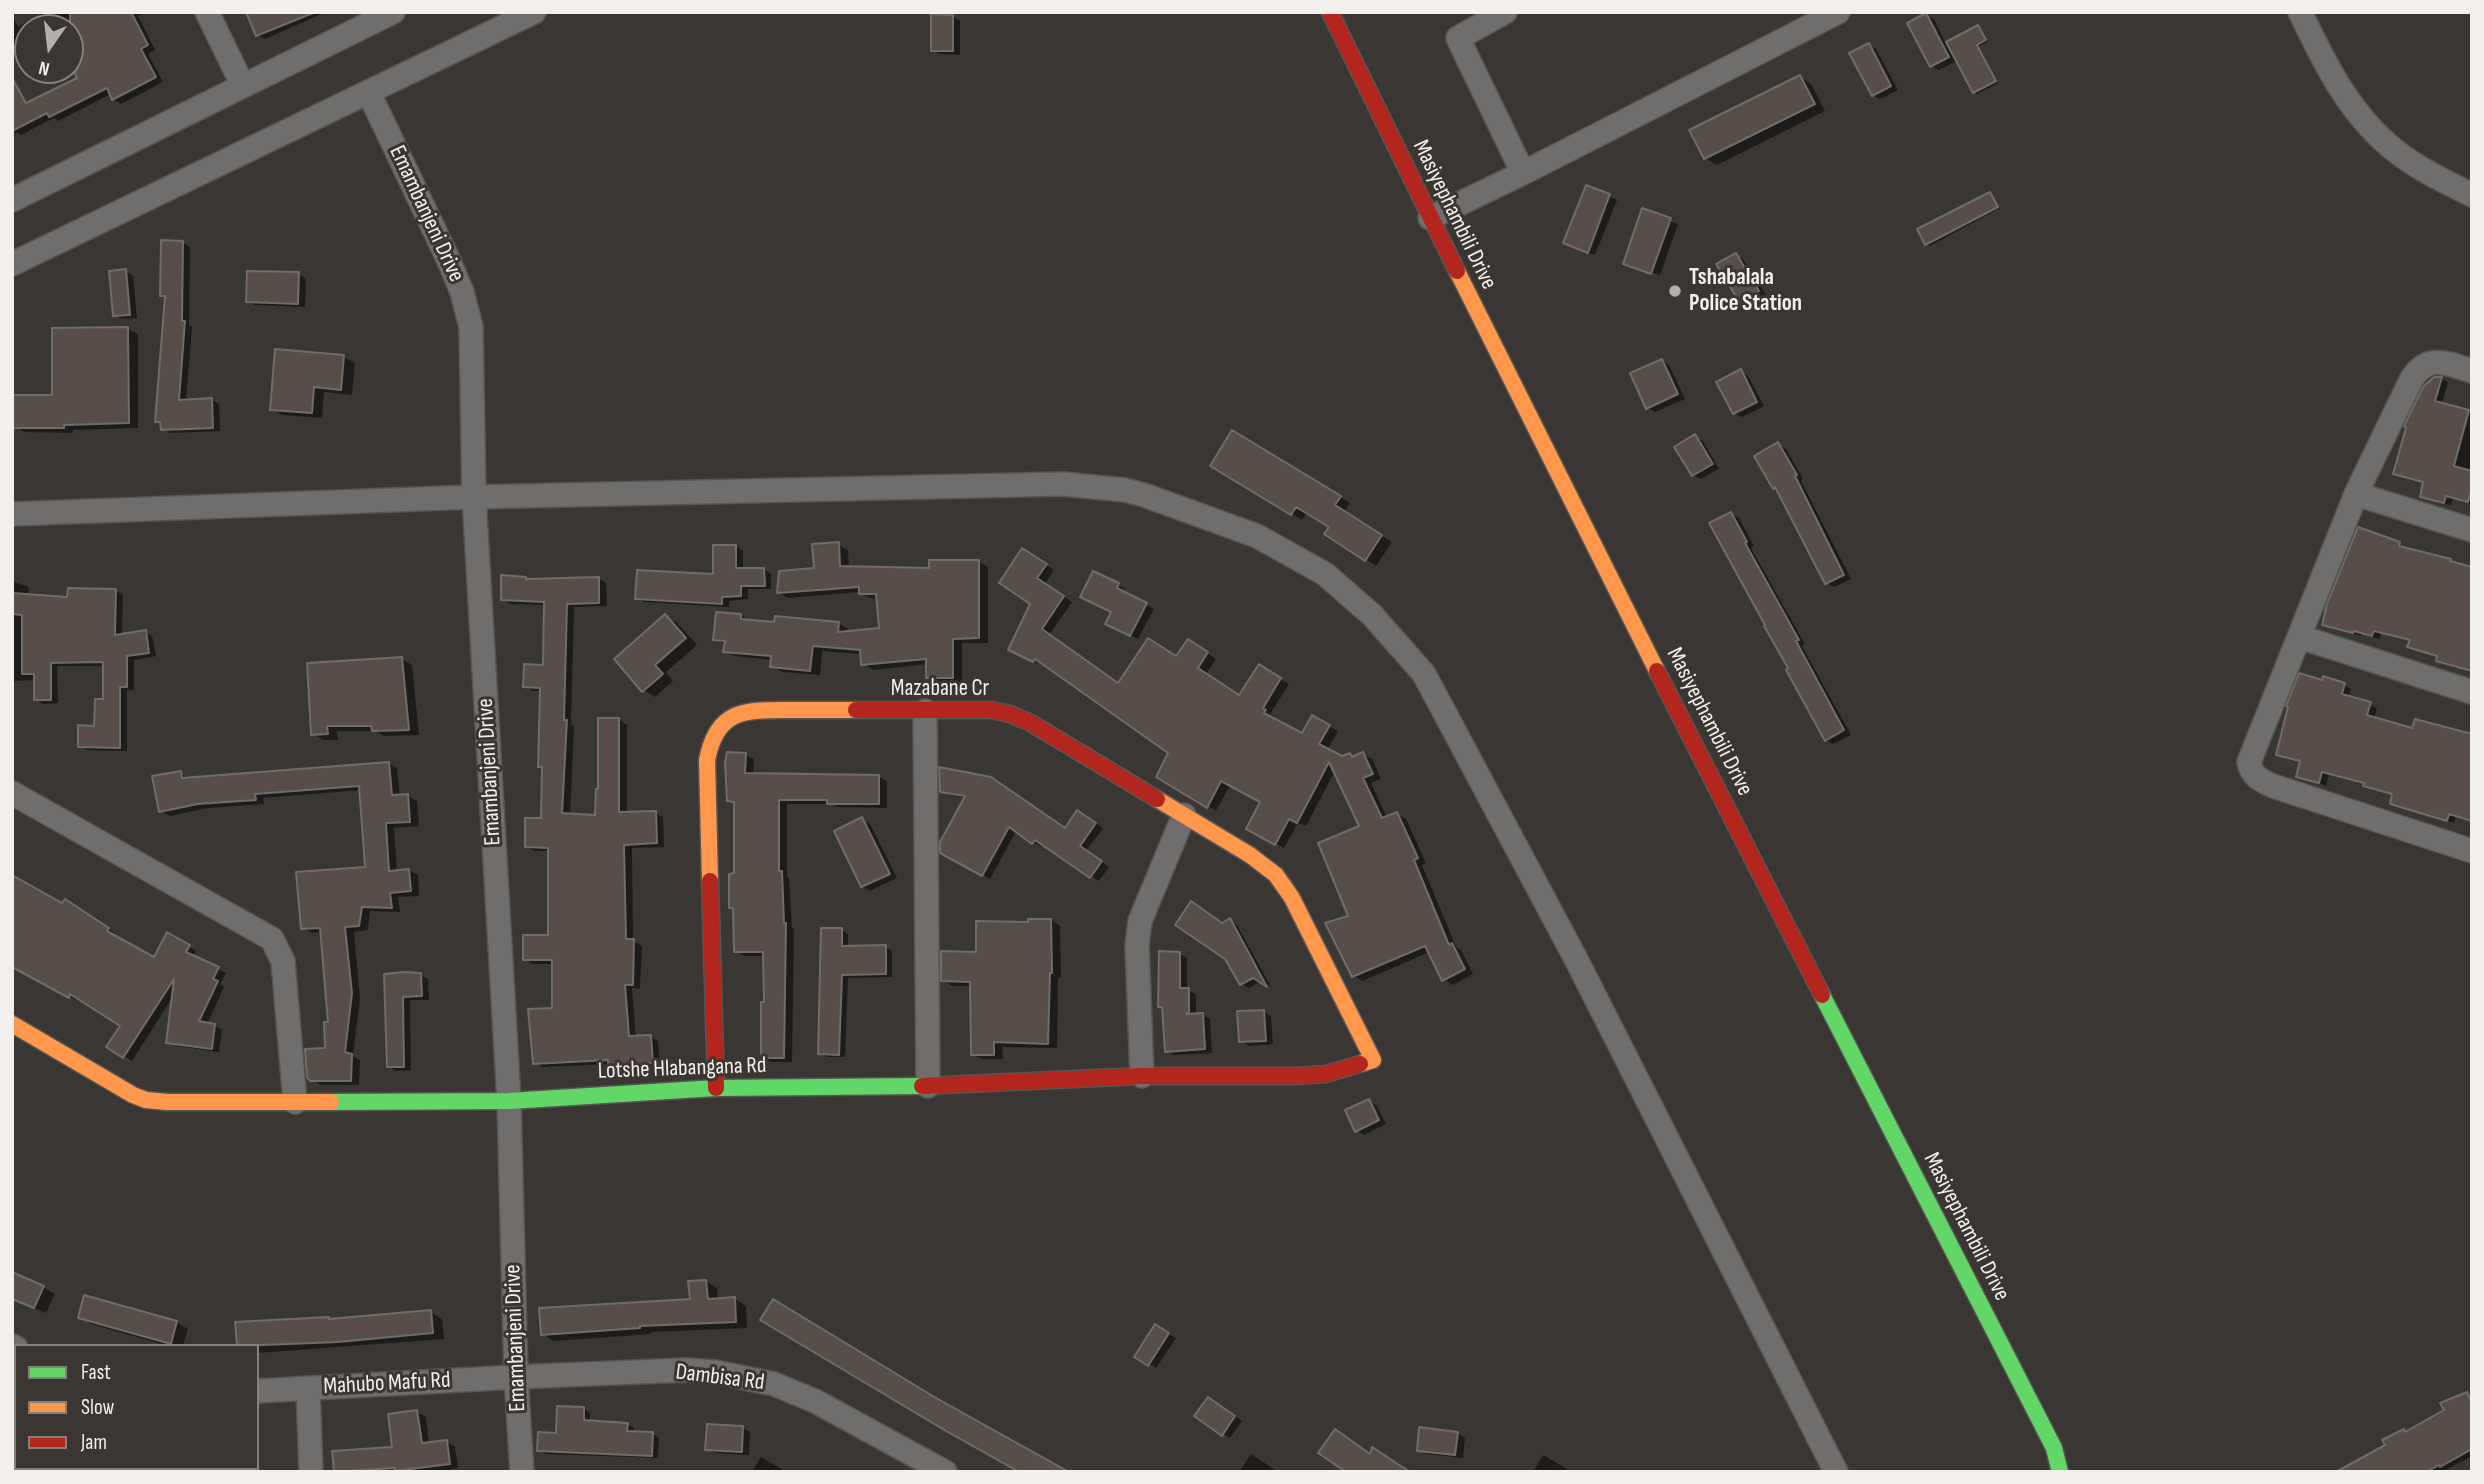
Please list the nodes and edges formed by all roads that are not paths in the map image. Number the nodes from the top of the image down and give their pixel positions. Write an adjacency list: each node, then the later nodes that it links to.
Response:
1 (207, 12): 8 (street)
2 (393, 12): 8 (street)
3 (534, 12): 9 (street)
4 (1330, 12): 13 (street, Masiyephambili Drive)
5 (1505, 12): 10 (street)
6 (1838, 12): 10 (street)
7 (2300, 12): 11 (street)
8 (243, 86): 12 (street)
9 (369, 93): 14 (street); 17 (street, Emambanjeni Drive)
10 (1523, 173): 13 (street)
11 (2472, 195)
12 (12, 200)
13 (1430, 218): 36 (street, Masiyephambili Drive)
14 (12, 264)
15 (2472, 371): 16 (street)
16 (2356, 494): 19 (street); 20 (street)
17 (474, 498): 18 (street); 31 (street, Emambanjeni Drive); 40 (street)
18 (12, 514)
19 (2472, 530)
20 (2300, 637): 21 (street); 25 (street)
21 (2472, 692)
22 (925, 711): 24 (street, Mazabane Cr); 29 (street); 30 (street, Mazabane Cr)
23 (12, 793): 32 (street)
24 (1184, 815): 27 (street, Mazabane Cr); 28 (street)
25 (2472, 851)
26 (12, 1024): 32 (street, Lotshe Hlabangana Rd)
27 (1373, 1060): 28 (street, Lotshe Hlabangana Rd)
28 (1142, 1076): 29 (street, Lotshe Hlabangana Rd)
29 (928, 1086): 30 (street, Lotshe Hlabangana Rd)
30 (716, 1088): 31 (street, Lotshe Hlabangana Rd)
31 (509, 1101): 32 (street, Lotshe Hlabangana Rd); 33 (street, Emambanjeni Drive)
32 (295, 1102)
33 (516, 1377): 34 (street, Mahubo Mafu Rd); 38 (street, Emambanjeni Drive); 39 (street, Dambisa Rd)
34 (308, 1388): 35 (street, Mahubo Mafu Rd); 37 (street)
35 (259, 1391)
36 (2054, 1448): 41 (street, Masiyephambili Drive); 42 (street, Masiyephambili Drive)
37 (311, 1472)
38 (522, 1472)
39 (945, 1472)
40 (1836, 1472)
41 (2060, 1472)
42 (2075, 1472)

